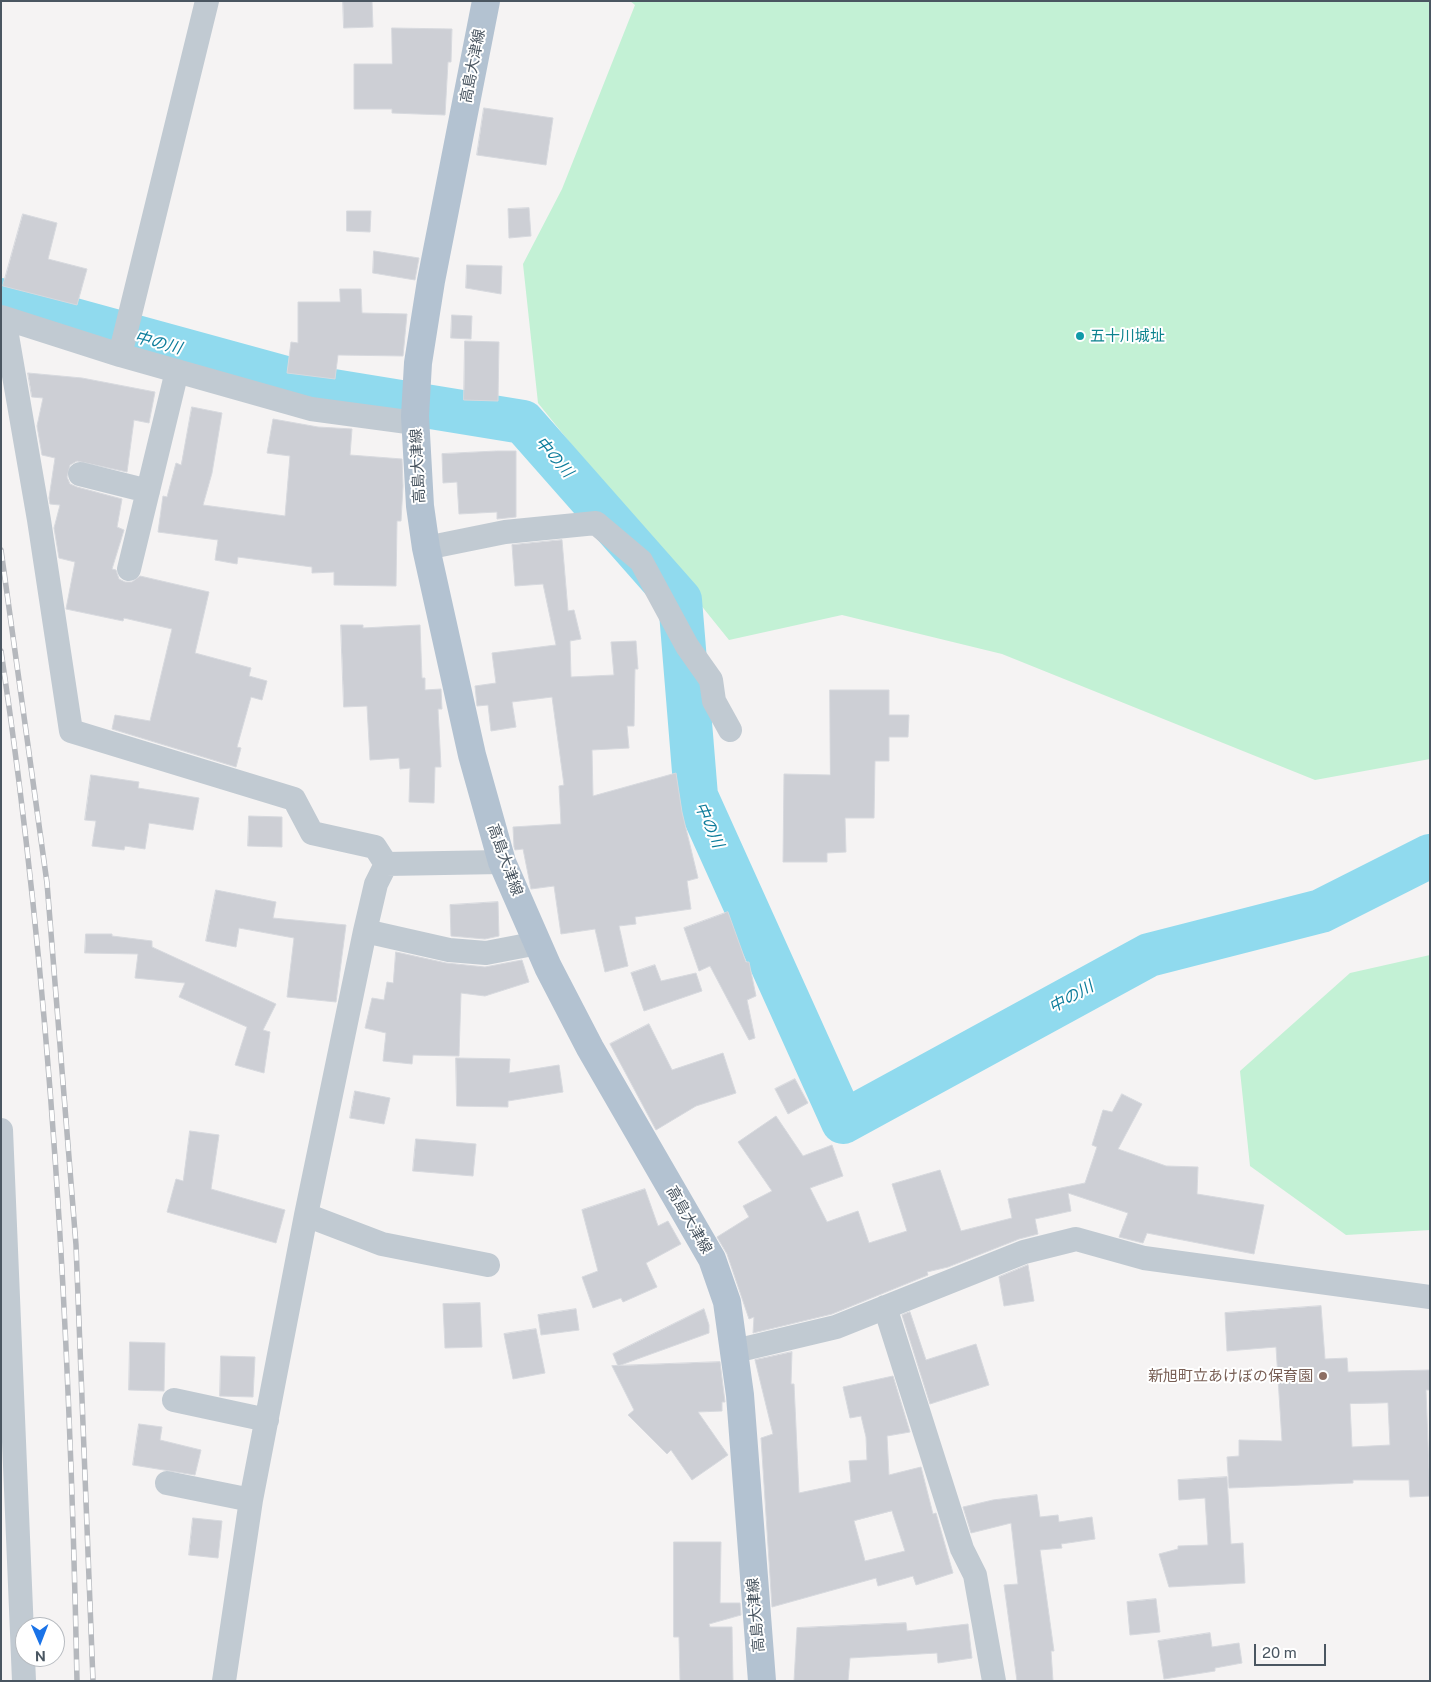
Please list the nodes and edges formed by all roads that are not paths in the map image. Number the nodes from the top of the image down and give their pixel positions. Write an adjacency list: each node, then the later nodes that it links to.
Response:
1 (208, 1): 4 (street)
2 (486, 1): 6 (main road, 高島大津線)
3 (2, 318): 4 (street); 13 (street)
4 (120, 355): 5 (street)
5 (177, 371): 6 (street); 8 (street)
6 (415, 412): 9 (main road, 高島大津線)
7 (80, 474): 8 (street)
8 (148, 491): 10 (street)
9 (426, 548): 11 (street); 12 (main road, 高島大津線)
10 (129, 569)
11 (730, 730)
12 (502, 862): 13 (street); 15 (main road, 高島大津線)
13 (386, 864): 14 (street)
14 (365, 931): 15 (street); 17 (street)
15 (538, 943): 21 (main road, 高島大津線)
16 (1, 1130): 26 (street)
17 (306, 1215): 18 (street); 23 (street)
18 (488, 1265)
19 (1430, 1297): 20 (street)
20 (885, 1307): 21 (street); 29 (street)
21 (735, 1351): 28 (main road, 高島大津線)
22 (174, 1400): 23 (street)
23 (267, 1420): 25 (street)
24 (167, 1482): 25 (street)
25 (251, 1500): 27 (street)
26 (24, 1681)
27 (224, 1681)
28 (762, 1681)
29 (994, 1681)

